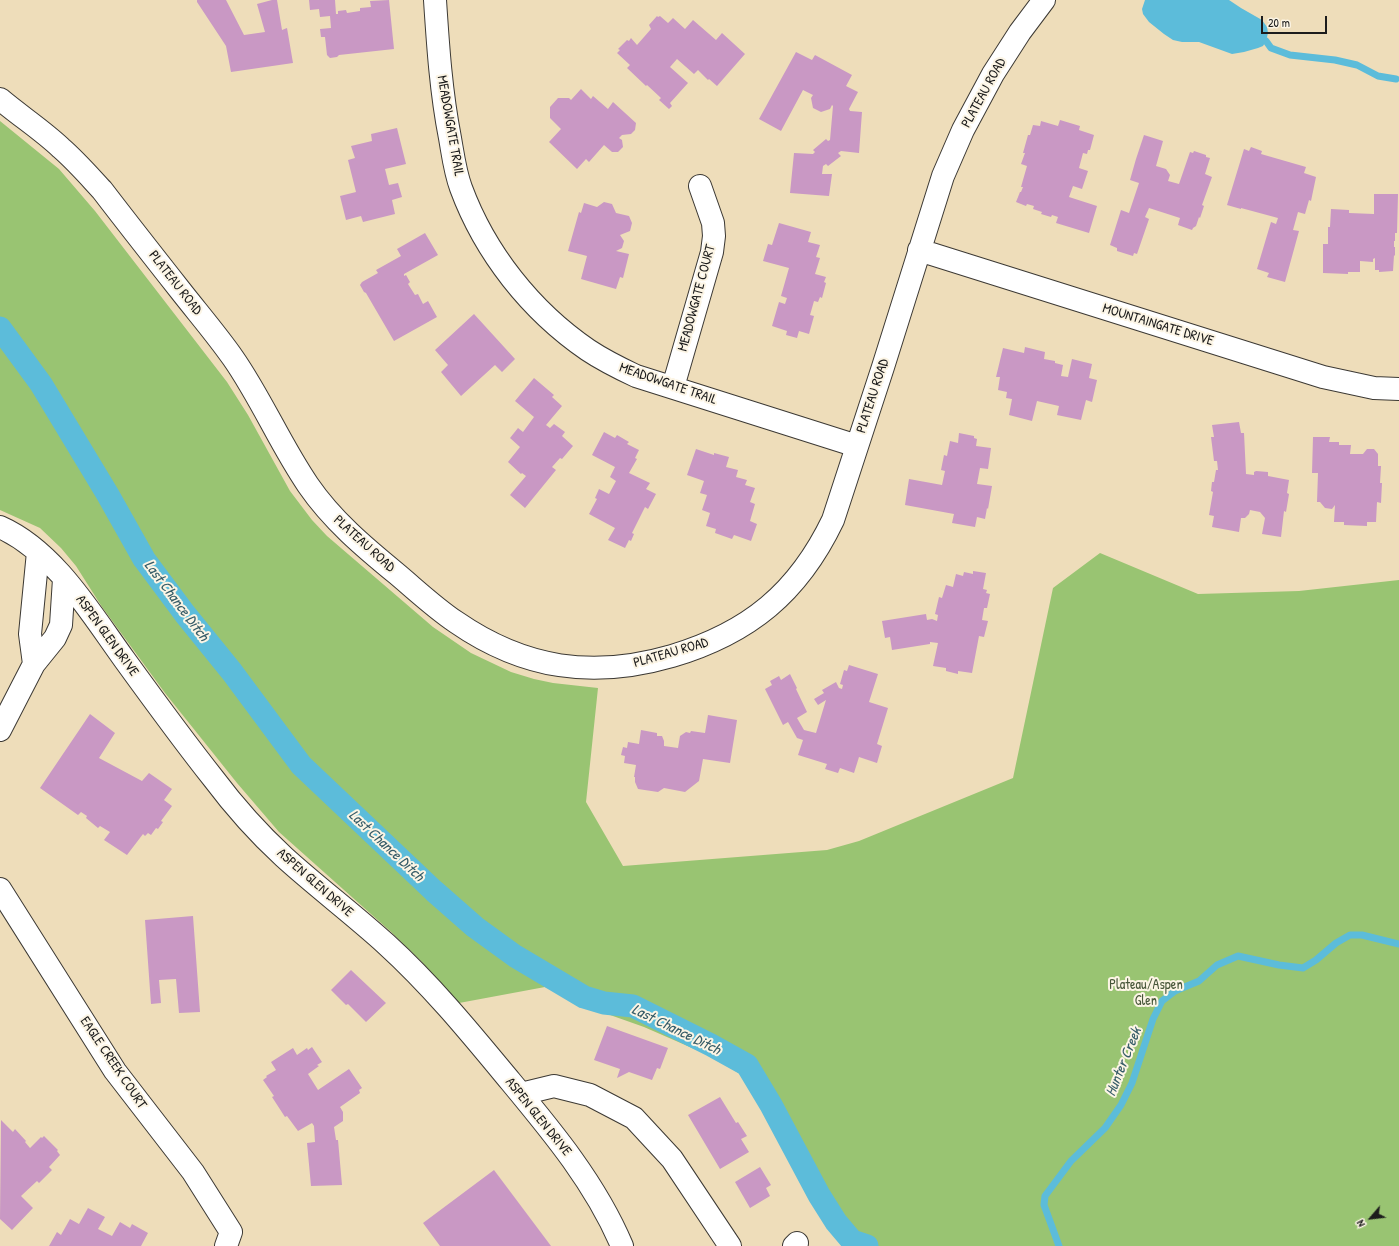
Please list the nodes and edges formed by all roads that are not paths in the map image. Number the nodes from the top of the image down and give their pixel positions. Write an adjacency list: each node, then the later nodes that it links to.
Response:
1 (434, 0): 6 (street, MEADOWGATE TRAIL)
2 (1044, 0): 5 (street, PLATEAU ROAD)
3 (0, 100): 8 (street, PLATEAU ROAD)
4 (700, 186): 6 (street, MEADOWGATE COURT)
5 (919, 250): 7 (street, MOUNTAINGATE DRIVE); 8 (street, PLATEAU ROAD)
6 (673, 387): 8 (street, MEADOWGATE TRAIL)
7 (1399, 389)
8 (857, 446)
9 (0, 527): 10 (street, ASPEN GLEN DRIVE)
10 (38, 552): 11 (street, ASPEN GLEN DRIVE); 12 (street)
11 (64, 579): 12 (street); 15 (street, ASPEN GLEN DRIVE)
12 (34, 664): 13 (street)
13 (0, 730)
14 (0, 889): 16 (street, EAGLE CREEK COURT)
15 (521, 1094): 17 (street, ASPEN GLEN DRIVE); 18 (street)
16 (229, 1239)
17 (622, 1246)
18 (730, 1246)

